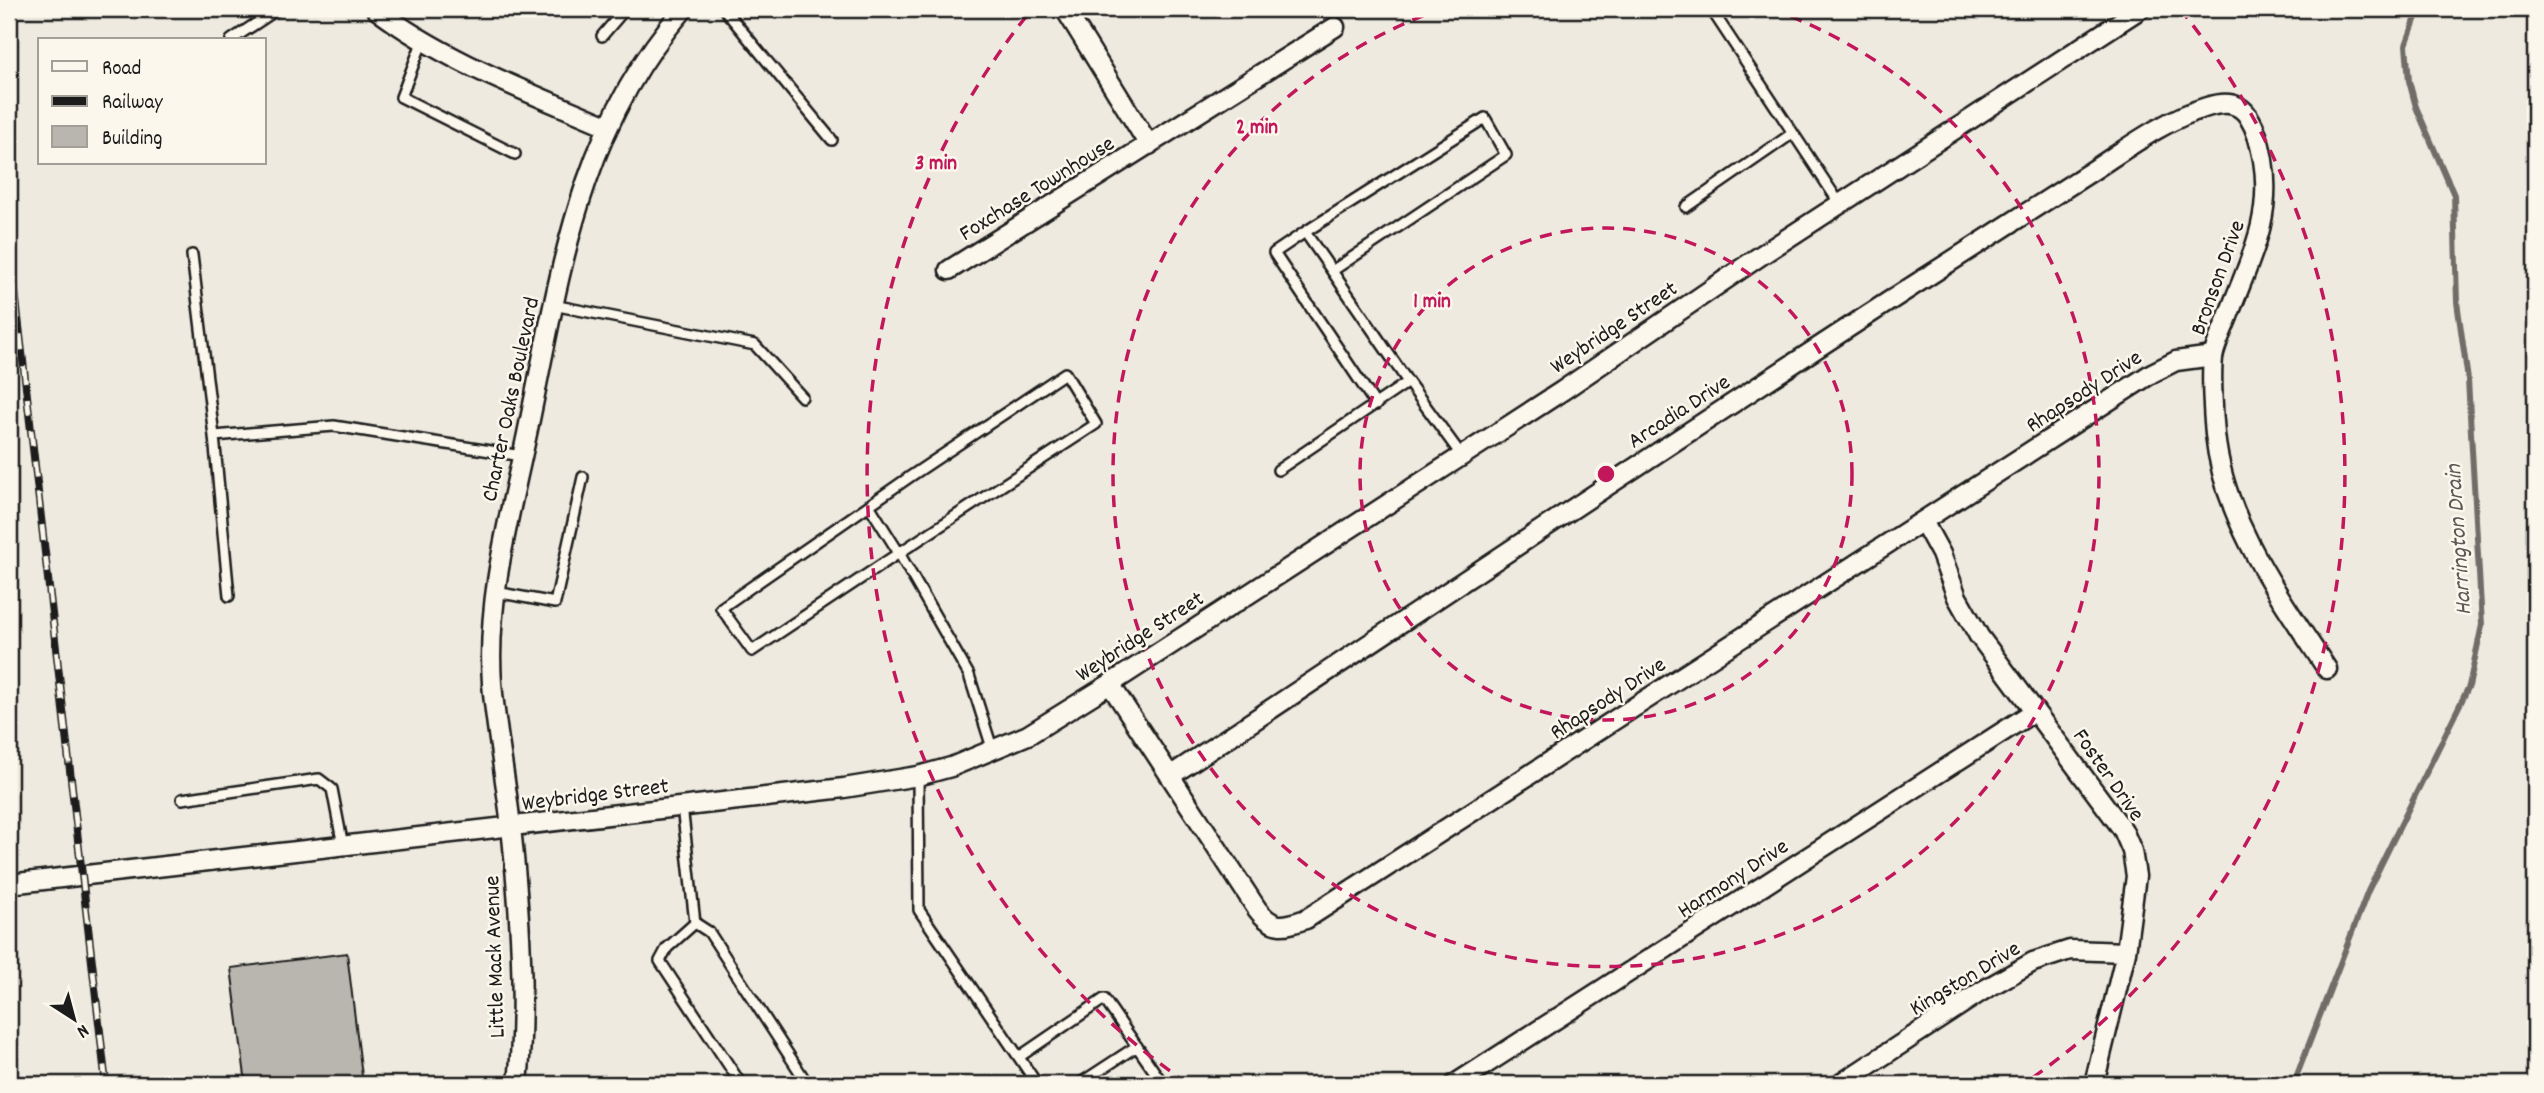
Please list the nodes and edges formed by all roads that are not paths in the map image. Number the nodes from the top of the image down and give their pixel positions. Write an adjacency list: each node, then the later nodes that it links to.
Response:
1 (278, 9): 11 (lane)
2 (376, 9): 12 (street)
3 (625, 9): 10 (lane)
4 (684, 9): 14 (street, Charter Oaks Boulevard)
5 (724, 9): 16 (lane)
6 (1065, 9): 17 (street, Foxchase Townhouse)
7 (1711, 9): 15 (lane)
8 (2140, 9): 19 (street, Weybridge Street)
9 (1335, 27): 17 (street, Foxchase Townhouse)
10 (603, 36)
11 (235, 38)
12 (423, 40): 14 (street); 18 (lane)
13 (2184, 116): 26 (street, Bronson Drive); 45 (street, Arcadia Drive)
14 (607, 127): 25 (street, Charter Oaks Boulevard)
15 (1793, 134): 19 (lane); 20 (lane)
16 (832, 140)
17 (1149, 145): 23 (street, Foxchase Townhouse)
18 (515, 154)
19 (1840, 204): 32 (street, Weybridge Street)
20 (1686, 207)
21 (1305, 232): 24 (lane); 24 (lane); 29 (lane)
22 (192, 255): 30 (lane)
23 (949, 270)
24 (1332, 271): 27 (lane)
25 (553, 305): 28 (lane); 31 (street, Charter Oaks Boulevard)
26 (2213, 356): 36 (street, Rhapsody Drive); 40 (street, Bronson Drive)
27 (1408, 382): 29 (lane); 32 (lane)
28 (802, 397)
29 (1376, 405): 33 (lane)
30 (214, 436): 31 (lane); 39 (lane)
31 (522, 456): 38 (street, Charter Oaks Boulevard)
32 (1462, 456): 41 (street, Weybridge Street)
33 (1278, 470)
34 (583, 477): 38 (lane)
35 (869, 505): 37 (lane); 37 (lane); 37 (lane)
36 (1924, 523): 42 (street, Foster Drive); 45 (street, Rhapsody Drive)
37 (899, 553): 43 (lane)
38 (496, 592): 48 (street, Charter Oaks Boulevard)
39 (229, 596)
40 (2327, 670)
41 (1110, 684): 43 (street, Weybridge Street); 45 (street, Rhapsody Drive)
42 (2035, 711): 52 (street, Foster Drive); 61 (street, Harmony Drive)
43 (993, 751): 44 (street, Weybridge Street)
44 (918, 776): 47 (street, Weybridge Street); 54 (lane)
45 (1170, 776)
46 (182, 799): 49 (lane)
47 (682, 806): 48 (street, Weybridge Street); 51 (lane)
48 (511, 828): 49 (street, Weybridge Street); 55 (street, Little Mack Avenue)
49 (343, 846): 50 (street, Weybridge Street)
50 (9, 884)
51 (695, 923): 56 (lane); 57 (lane)
52 (2126, 952): 62 (street, Kingston Drive); 63 (street, Foster Drive)
53 (1137, 1046): 54 (lane); 59 (lane); 60 (lane)
54 (1019, 1057): 58 (lane)
55 (518, 1084)
56 (741, 1084)
57 (799, 1084)
58 (1037, 1084)
59 (1079, 1084)
60 (1163, 1084)
61 (1455, 1084)
62 (1840, 1084)
63 (2094, 1084)

